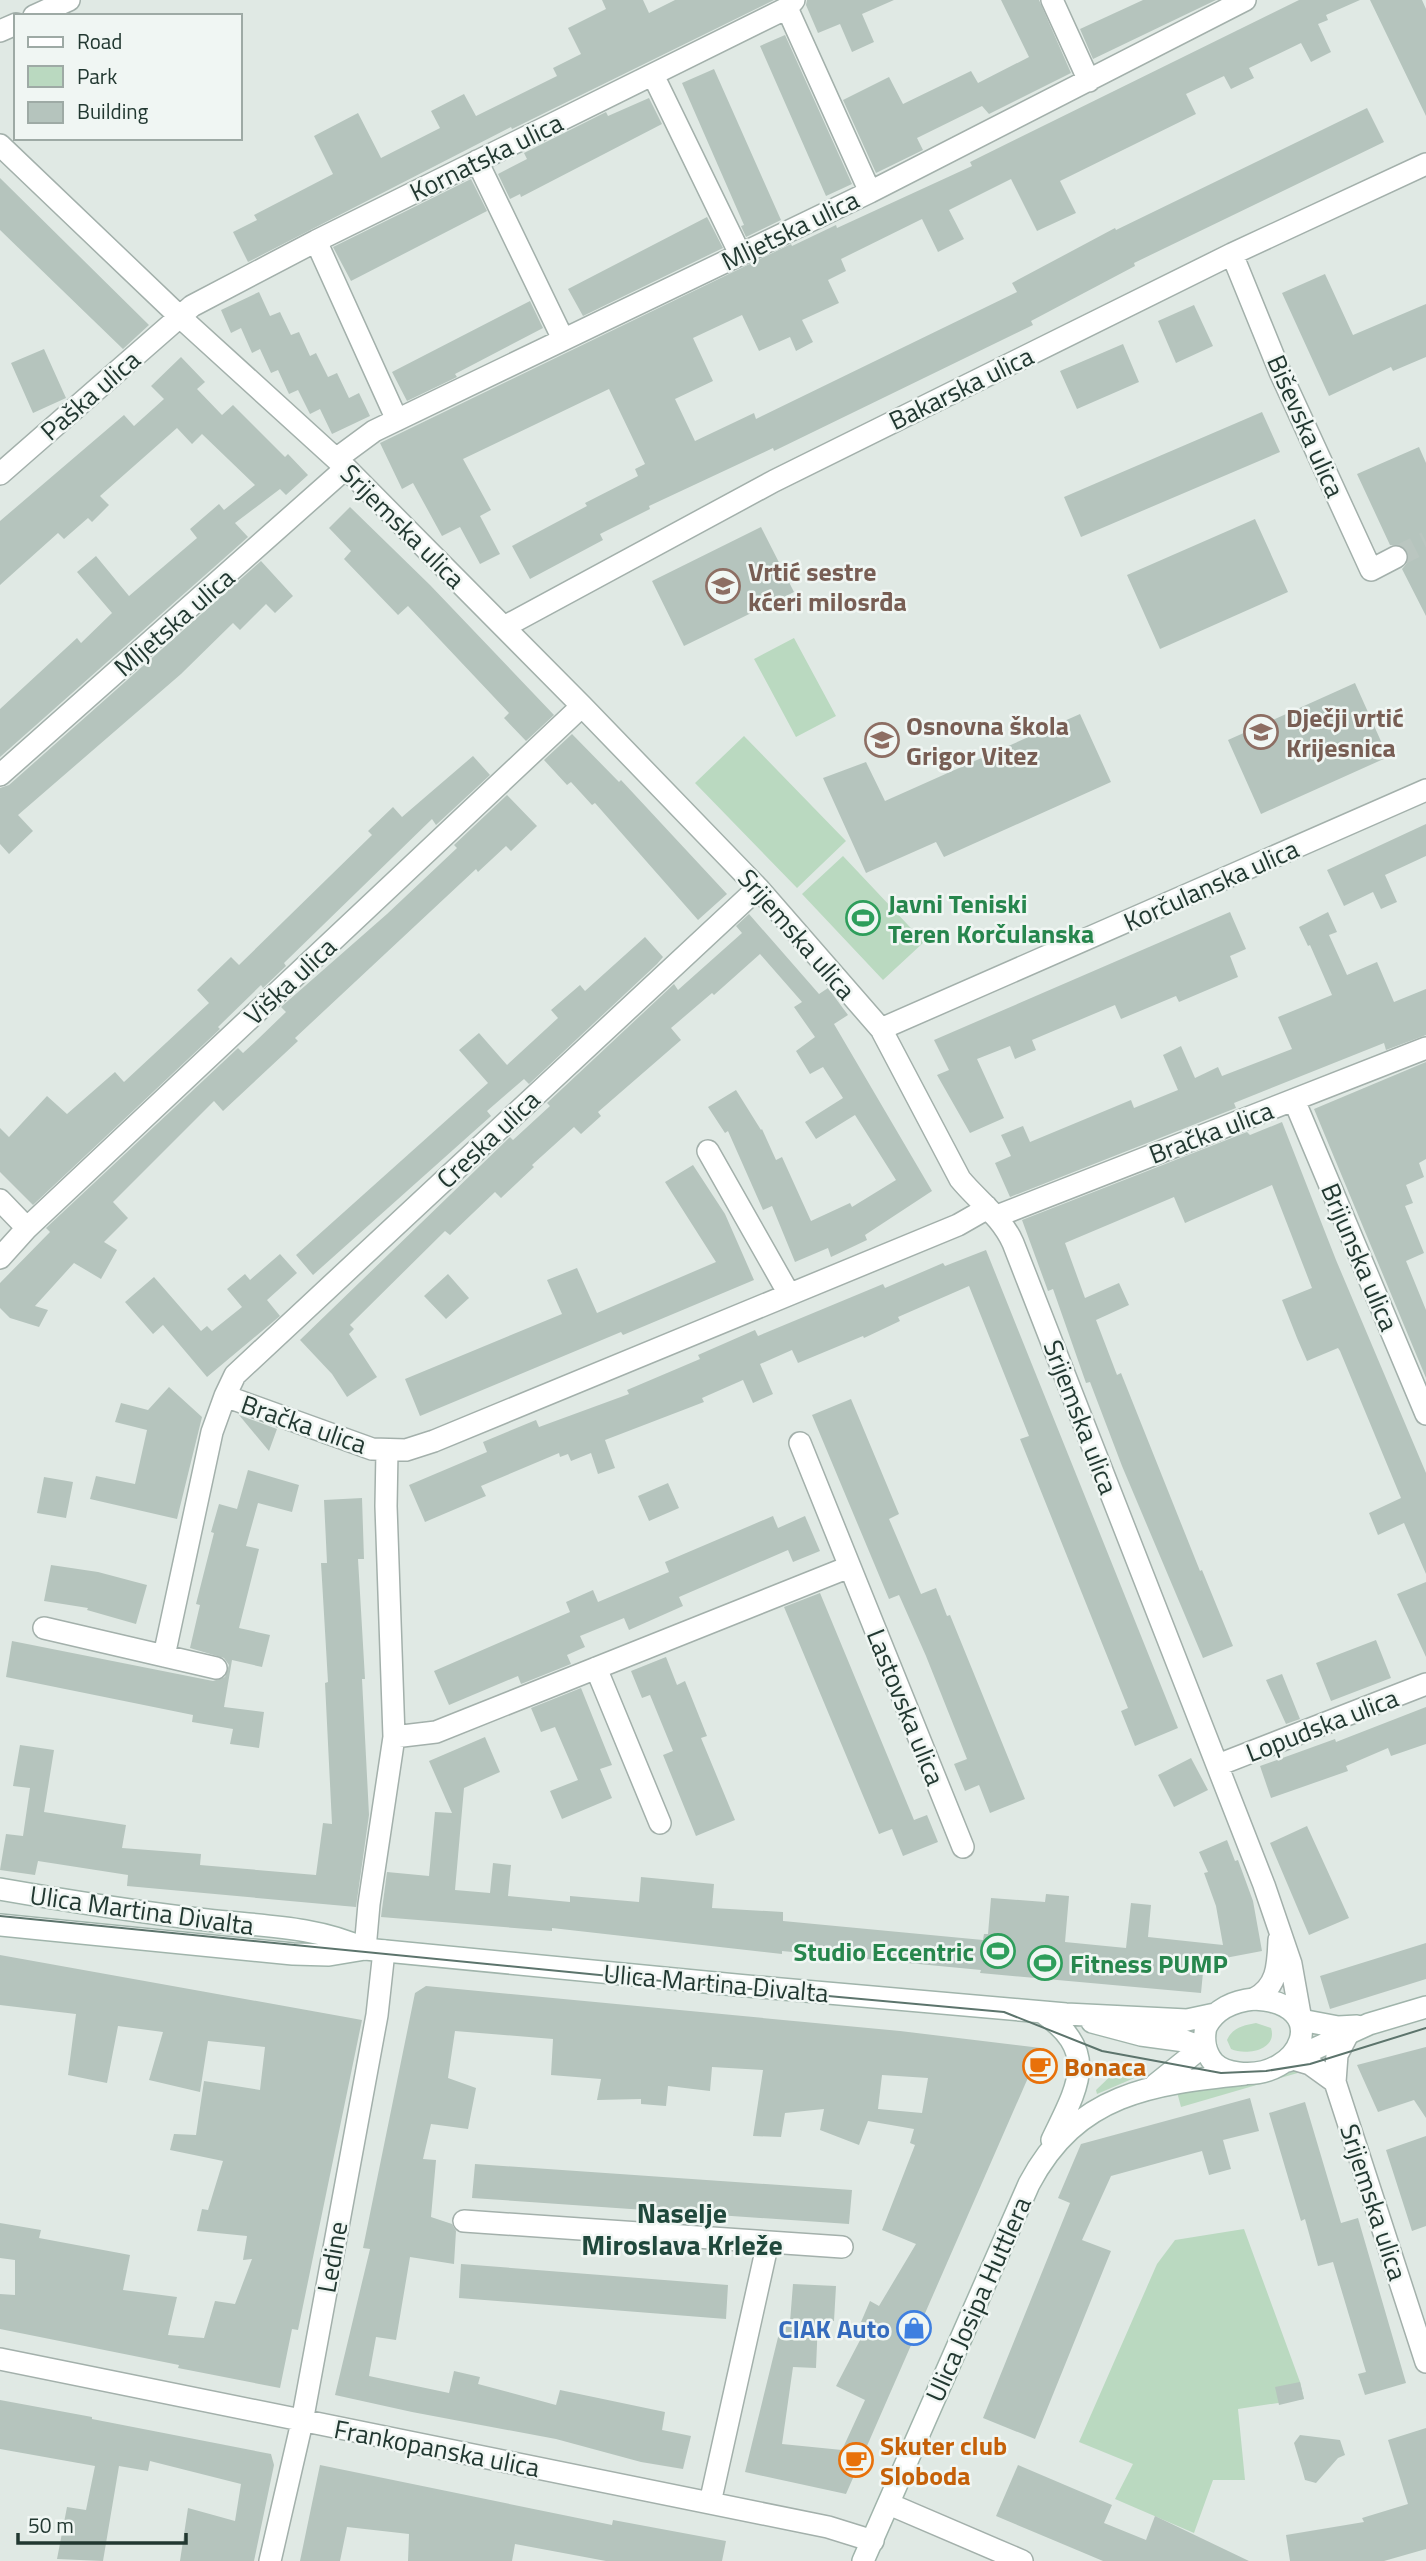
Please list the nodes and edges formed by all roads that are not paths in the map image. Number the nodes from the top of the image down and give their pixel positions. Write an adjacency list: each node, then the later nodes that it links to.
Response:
1 (69, 0): 5 (street)
2 (1052, 0): 7 (street)
3 (1245, 0): 7 (street, Mljetska ulica)
4 (790, 4): 6 (street, Kornatska ulica); 11 (street)
5 (38, 14)
6 (653, 75): 9 (street, Kornatska ulica); 13 (street)
7 (1089, 81): 11 (street, Mljetska ulica)
8 (0, 145): 15 (street, Srijemska ulica)
9 (477, 161): 12 (street, Kornatska ulica); 16 (street)
10 (1426, 164): 14 (street, Bakarska ulica)
11 (870, 192): 13 (street, Mljetska ulica)
12 (316, 241): 15 (street, Kornatska ulica); 17 (street)
13 (740, 254): 16 (street, Mljetska ulica)
14 (1232, 254): 20 (street, Biševska ulica); 21 (street, Bakarska ulica)
15 (179, 316): 18 (street, Srijemska ulica); 19 (street, Paška ulica)
16 (563, 339): 17 (street, Mljetska ulica)
17 (397, 420): 18 (street, Mljetska ulica)
18 (341, 464): 21 (street, Srijemska ulica); 23 (street, Mljetska ulica)
19 (0, 474)
20 (1396, 558)
21 (504, 626): 22 (street, Srijemska ulica)
22 (582, 706): 25 (street, Srijemska ulica); 32 (street, Viška ulica)
23 (0, 775)
24 (1426, 790): 26 (street, Korčulanska ulica)
25 (758, 888): 26 (street, Srijemska ulica); 35 (street, Creska ulica)
26 (881, 1029): 31 (street, Srijemska ulica)
27 (1426, 1048): 28 (street, Bračka ulica)
28 (1294, 1100): 31 (street, Bračka ulica); 36 (street, Brijunska ulica)
29 (708, 1151): 34 (street)
30 (0, 1200): 32 (street)
31 (992, 1211): 34 (street, Bračka ulica); 46 (street, Srijemska ulica)
32 (27, 1228): 33 (street, Viška ulica)
33 (0, 1258)
34 (789, 1294): 38 (street, Bračka ulica)
35 (225, 1396): 38 (street, Bračka ulica); 41 (street, Bračka ulica)
36 (1426, 1414)
37 (800, 1443): 39 (street, Lastovska ulica)
38 (387, 1451): 45 (street)
39 (849, 1567): 43 (street); 48 (street, Lastovska ulica)
40 (44, 1628): 41 (street)
41 (164, 1656): 42 (street)
42 (216, 1668)
43 (596, 1668): 45 (street); 47 (street)
44 (1426, 1684): 46 (street, Lopudska ulica)
45 (394, 1737): 52 (street)
46 (1217, 1765): 51 (street, Srijemska ulica)
47 (660, 1823)
48 (963, 1847)
49 (0, 1889): 52 (street, Ulica Martina Divalta)
50 (0, 1925): 52 (street, Ulica Martina Divalta)
51 (1280, 1935): 53 (street, Srijemska ulica); 58 (street, Srijemska ulica)
52 (374, 1950): 55 (street, Ulica Martina Divalta); 72 (street, Ledine)
53 (1254, 1999): 57 (street); 58 (street)
54 (1426, 2007): 59 (street)
55 (1042, 2011): 56 (street, Ulica Martina Divalta); 66 (street)
56 (1066, 2014): 57 (street, Ulica Martina Divalta); 61 (street, Ulica Martina Divalta)
57 (1215, 2014): 61 (street)
58 (1301, 2020): 59 (street); 62 (street)
59 (1369, 2024): 60 (street)
60 (1348, 2034): 62 (street); 64 (street, Srijemska ulica)
61 (1204, 2045): 63 (street); 65 (street, Ulica Josipa Huttlera)
62 (1288, 2061): 63 (street); 64 (street)
63 (1245, 2074): 65 (street, Ulica Josipa Huttlera)
64 (1335, 2082): 71 (street, Srijemska ulica)
65 (1150, 2088): 66 (street, Ulica Josipa Huttlera)
66 (1043, 2158): 74 (street, Ulica Josipa Huttlera)
67 (464, 2221): 68 (street)
68 (768, 2242): 69 (street); 73 (street)
69 (842, 2247)
70 (0, 2359): 72 (street, Frankopanska ulica)
71 (1426, 2362)
72 (302, 2422): 73 (street, Frankopanska ulica); 76 (street, Ledine)
73 (710, 2503): 75 (street, Frankopanska ulica)
74 (889, 2504): 75 (street, Ulica Josipa Huttlera); 78 (street)
75 (873, 2541): 77 (street, Ulica Josipa Huttlera)
76 (270, 2561)
77 (863, 2561)
78 (1022, 2561)

